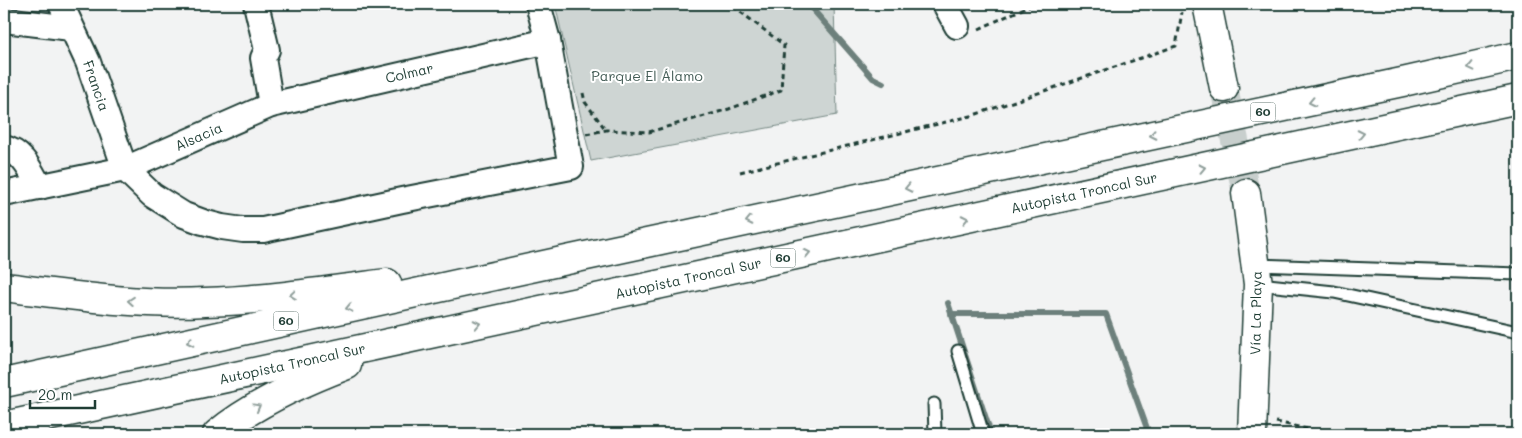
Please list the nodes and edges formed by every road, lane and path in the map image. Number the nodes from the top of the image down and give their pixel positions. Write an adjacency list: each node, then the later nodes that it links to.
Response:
1 (61, 4): 11 (street, Francia)
2 (256, 4): 17 (street)
3 (538, 4): 12 (street)
4 (730, 4): 14 (path)
5 (945, 4): 10 (street)
6 (1033, 4): 10 (path)
7 (1184, 4): 20 (path)
8 (1207, 4): 15 (main road)
9 (4, 20): 11 (street)
10 (957, 26)
11 (71, 28): 19 (street, Francia)
12 (548, 40): 17 (street, Colmar); 19 (street)
13 (1518, 56): 24 (main road, 60, one-way to 24)
14 (581, 84)
15 (1224, 88)
16 (1518, 99): 29 (main road, Autopista Troncal Sur / 60, one-way to 16)
17 (271, 105): 19 (street, Alsacia)
18 (4, 148): 21 (street)
19 (125, 169): 21 (street, Alsacia)
20 (740, 172)
21 (40, 187): 23 (street, Alsacia)
22 (1246, 193): 26 (main road, Vía La Playa)
23 (4, 194)
24 (567, 260): 27 (main road, one-way to 27); 31 (main road, 60, one-way to 31)
25 (1518, 274): 26 (lane)
26 (1257, 275): 28 (lane); 34 (main road, Vía La Playa)
27 (4, 287)
28 (1518, 332)
29 (429, 334): 33 (main road, Autopista Troncal Sur / 60); 35 (main road, one-way to 29)
30 (958, 351): 37 (lane)
31 (4, 383)
32 (934, 404): 36 (lane)
33 (4, 426)
34 (1253, 426): 38 (path)
35 (217, 434)
36 (935, 434)
37 (983, 434)
38 (1330, 434)

